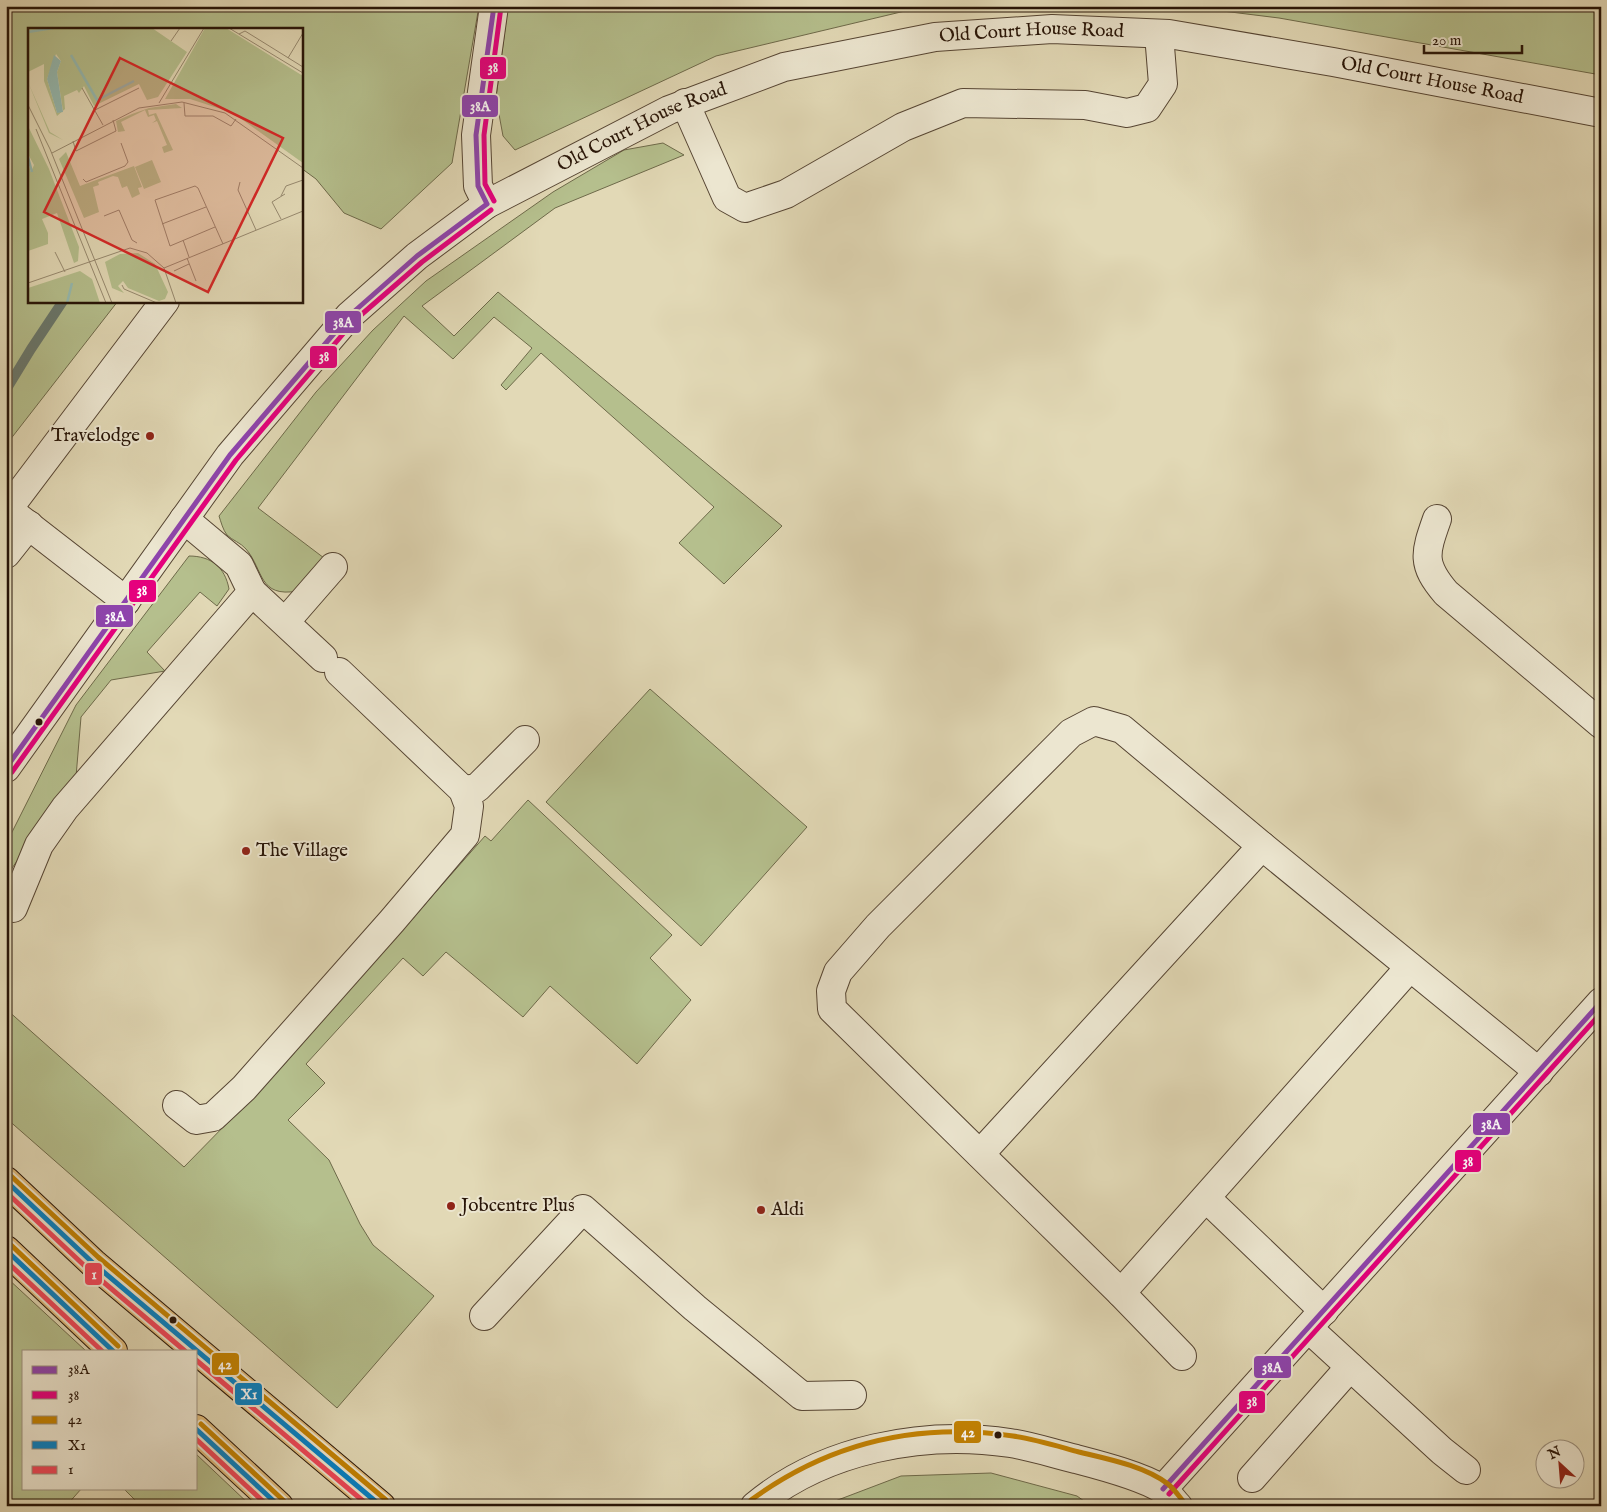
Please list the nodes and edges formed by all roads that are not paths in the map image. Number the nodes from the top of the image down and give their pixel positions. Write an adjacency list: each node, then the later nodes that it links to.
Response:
1 (494, 6): 5 (street)
2 (1160, 34): 3 (street, Old Court House Road); 3 (street); 4 (street, Old Court House Road)
3 (685, 104): 5 (street, Old Court House Road)
4 (1601, 113)
5 (487, 204): 8 (street, Old Court House Road)
6 (164, 302): 7 (street)
7 (7, 508): 10 (street)
8 (184, 519): 13 (street); 14 (street, Old Court House Road)
9 (1438, 519): 16 (street)
10 (29, 525): 11 (street); 14 (street)
11 (6, 554)
12 (333, 567): 15 (street)
13 (252, 592): 15 (street); 21 (street)
14 (126, 601): 18 (street, Old Court House Road)
15 (286, 621): 19 (street)
16 (1601, 724)
17 (525, 740): 19 (street)
18 (6, 768)
19 (463, 790): 25 (street)
20 (1262, 846): 22 (street); 26 (street); 26 (street)
21 (6, 901)
22 (1410, 967): 24 (street); 28 (street)
23 (1601, 1002): 24 (street)
24 (1540, 1072): 32 (street)
25 (178, 1104)
26 (980, 1154): 30 (street)
27 (6, 1181): 34 (highway)
28 (1206, 1198): 30 (street); 32 (street)
29 (6, 1250): 33 (highway)
30 (1121, 1293): 36 (street)
31 (484, 1316): 38 (street)
32 (1316, 1319): 37 (street); 42 (street)
33 (112, 1350)
34 (196, 1350)
35 (198, 1352): 44 (highway)
36 (1182, 1356)
37 (1350, 1367): 40 (street); 41 (street)
38 (852, 1395)
39 (198, 1431): 43 (highway)
40 (1466, 1470)
41 (1252, 1478)
42 (1170, 1498): 45 (street)
43 (279, 1506)
44 (381, 1506)
45 (755, 1506)

